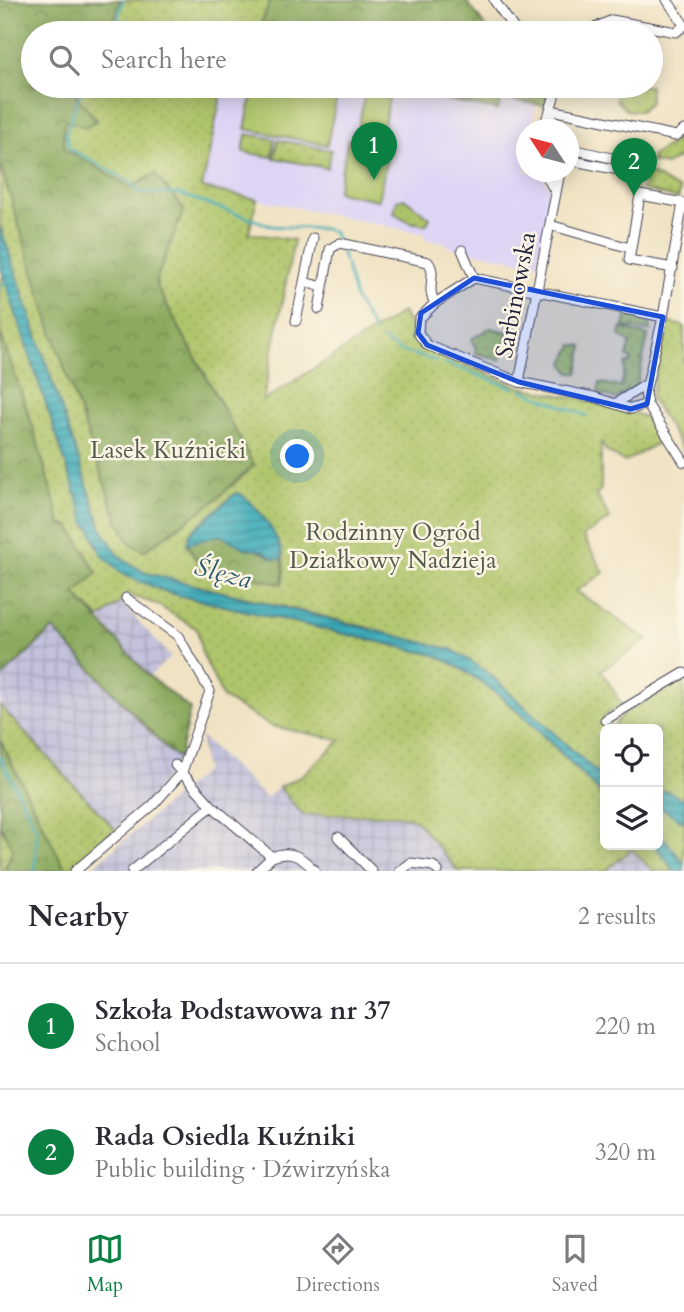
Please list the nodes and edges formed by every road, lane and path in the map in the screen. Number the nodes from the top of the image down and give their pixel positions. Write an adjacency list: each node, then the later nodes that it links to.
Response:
1 (494, 0): 3 (street)
2 (667, 0): 4 (street)
3 (509, 21)
4 (684, 26): 5 (street)
5 (663, 30)
6 (554, 98): 7 (street)
7 (549, 114): 8 (street); 9 (street); 10 (street)
8 (547, 119)
9 (553, 119)
10 (684, 130)
11 (572, 161): 11 (street)
12 (550, 182): 14 (street)
13 (558, 182): 14 (street, Sarbinowska)
14 (556, 193): 16 (street, Sarbinowska)
15 (684, 203): 18 (street); 20 (street)
16 (550, 225): 18 (street); 24 (street, Sarbinowska)
17 (313, 238): 22 (street)
18 (630, 248): 20 (street)
19 (463, 250): 21 (street)
20 (677, 263): 27 (street)
21 (474, 278): 24 (street); 25 (street)
22 (304, 282): 23 (street); 28 (street)
23 (323, 287): 25 (street); 26 (street)
24 (537, 291): 27 (street); 29 (street, Sarbinowska)
25 (435, 303): 29 (street)
26 (319, 309)
27 (663, 317): 30 (street)
28 (296, 321)
29 (519, 382): 31 (street, Sarbinowska)
30 (647, 384): 31 (street); 32 (street)
31 (616, 402): 32 (street, Sarbinowska)
32 (647, 404): 33 (street)
33 (684, 461)
34 (126, 598): 38 (street)
35 (684, 673): 36 (street)
36 (605, 720)
37 (175, 765): 38 (street)
38 (182, 772): 39 (street); 43 (street)
39 (212, 806): 41 (street); 44 (street)
40 (338, 837): 42 (street)
41 (272, 857): 45 (street); 46 (street)
42 (368, 870)
43 (75, 871)
44 (132, 871)
45 (257, 871)
46 (315, 871)
47 (400, 871): 48 (street)
48 (438, 871)

